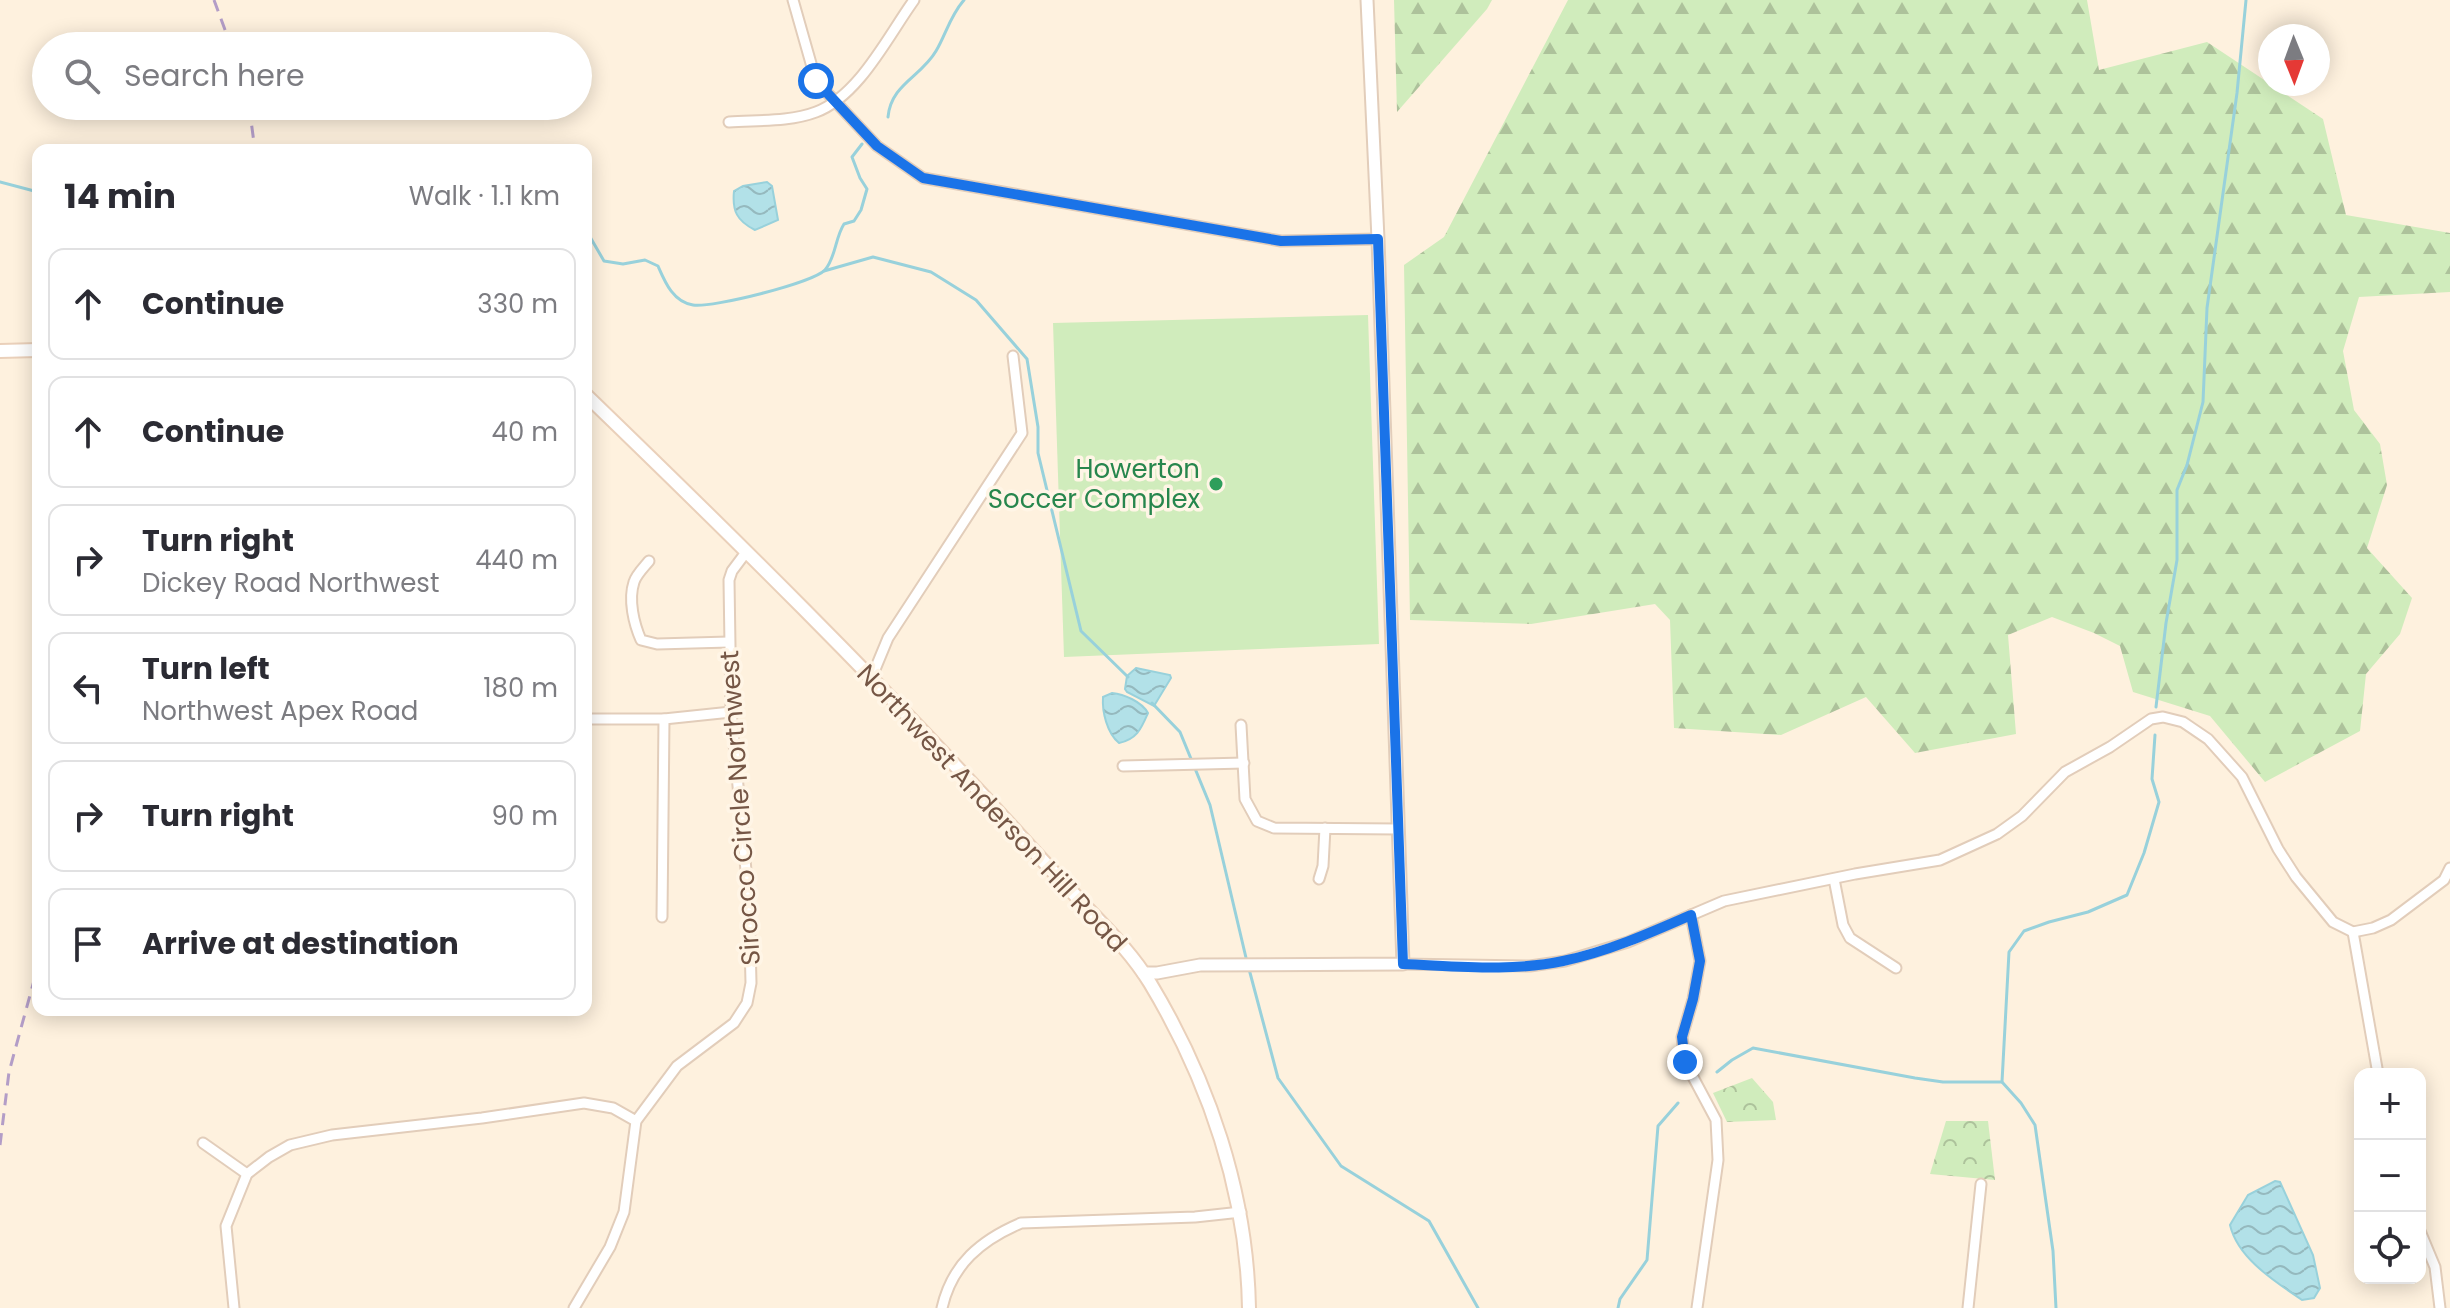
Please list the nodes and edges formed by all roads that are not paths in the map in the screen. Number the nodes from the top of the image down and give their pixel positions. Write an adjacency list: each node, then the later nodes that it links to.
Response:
1 (793, 0): 4 (street)
2 (914, 0): 4 (street)
3 (1367, 0): 6 (street)
4 (836, 102): 5 (street); 6 (street)
5 (729, 122)
6 (1378, 239): 22 (street)
7 (32, 350): 8 (main road)
8 (0, 351)
9 (1013, 356): 14 (street)
10 (592, 401): 11 (main road, Northwest Anderson Hill Road)
11 (747, 551): 13 (street, Sirocco Circle Northwest); 14 (main road, Northwest Anderson Hill Road)
12 (649, 561): 13 (street)
13 (729, 642): 15 (street, Sirocco Circle Northwest)
14 (871, 679): 31 (main road, Northwest Anderson Hill Road)
15 (731, 712): 17 (street); 33 (street, Sirocco Circle Northwest)
16 (592, 719): 17 (street)
17 (664, 719): 27 (street)
18 (1241, 725): 19 (street)
19 (1244, 763): 20 (street); 21 (street)
20 (1123, 766)
21 (1325, 828): 22 (street); 24 (street)
22 (1398, 829): 29 (street)
23 (2450, 868): 28 (street)
24 (1319, 879)
25 (1834, 879): 26 (street); 28 (street); 30 (street)
26 (1691, 915): 29 (street); 43 (street)
27 (662, 917)
28 (2353, 932): 32 (street)
29 (1403, 964): 31 (street)
30 (1896, 968)
31 (1143, 973): 37 (main road, Northwest Anderson Hill Road)
32 (2377, 1068)
33 (636, 1121): 35 (street); 40 (street, Sirocco Circle Northwest)
34 (203, 1143): 35 (street)
35 (247, 1174): 39 (street)
36 (1981, 1184): 44 (street)
37 (1241, 1212): 41 (street); 42 (main road, Northwest Anderson Hill Road)
38 (2426, 1245): 45 (street)
39 (234, 1308)
40 (574, 1308)
41 (942, 1308)
42 (1249, 1308)
43 (1697, 1308)
44 (1968, 1308)
45 (2440, 1308)

